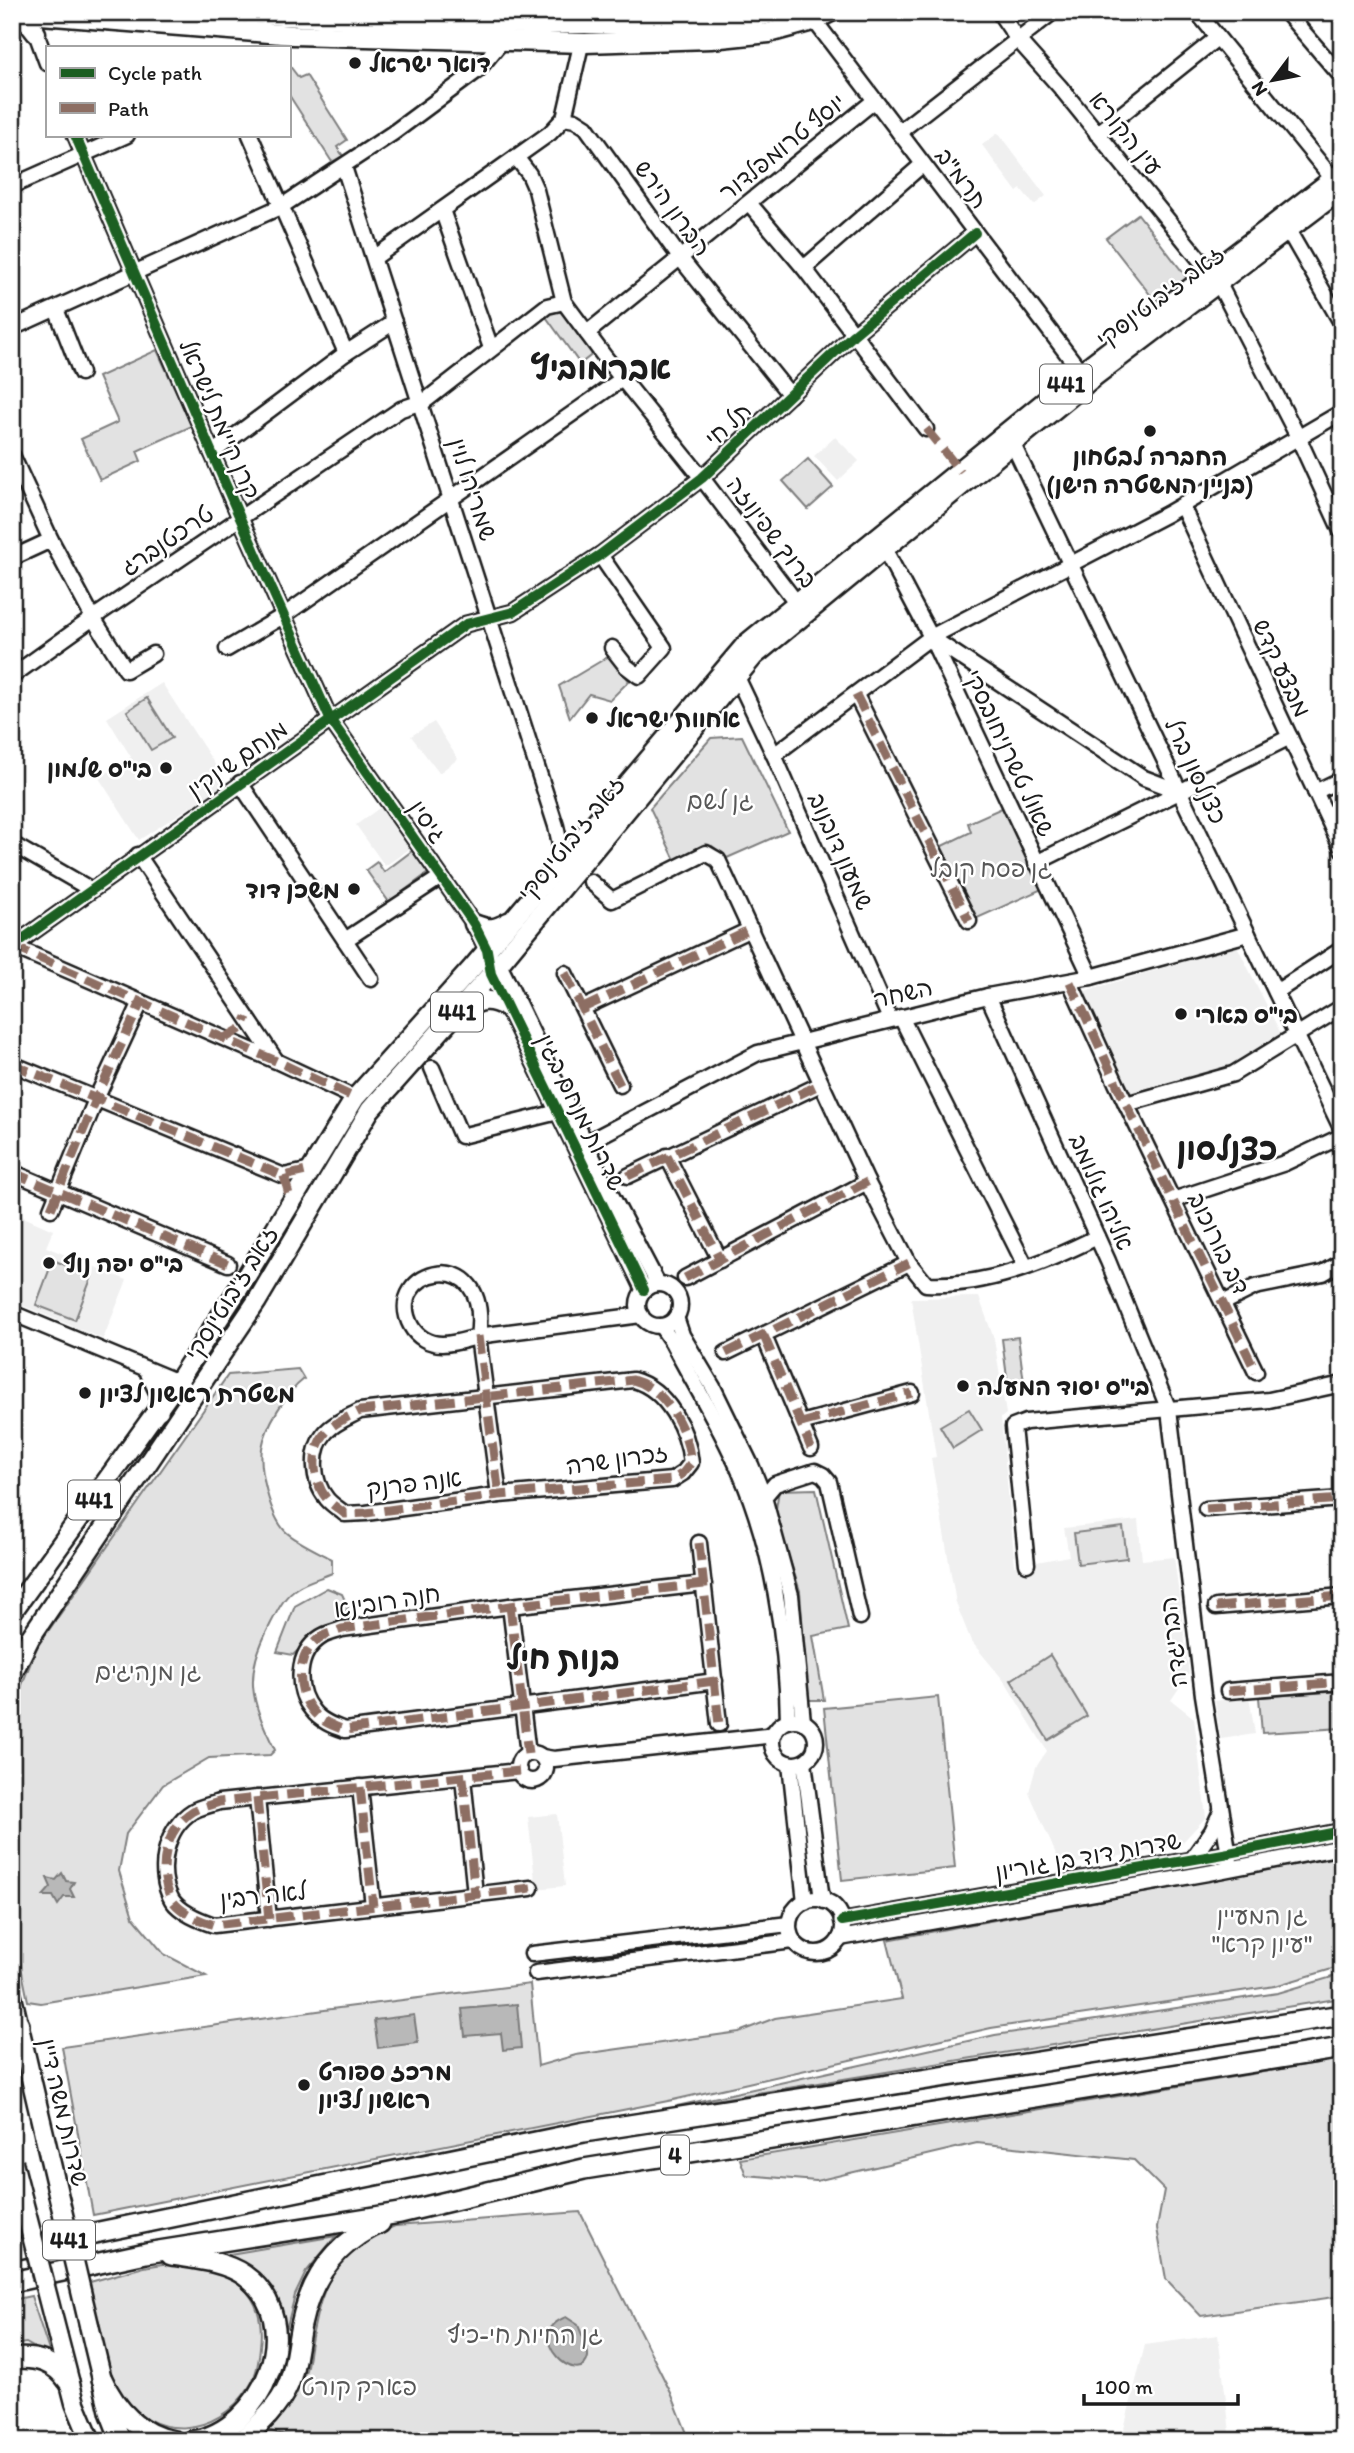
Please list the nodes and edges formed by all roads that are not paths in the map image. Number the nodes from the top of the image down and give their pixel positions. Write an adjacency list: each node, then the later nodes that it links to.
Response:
1 (216, 12): 12 (main road)
2 (780, 12): 11 (main road)
3 (831, 12): 10 (main road)
4 (999, 12): 16 (street, עין הקורא)
5 (1054, 12): 16 (street)
6 (1197, 12): 15 (street)
7 (1286, 12): 19 (street)
8 (17, 15): 9 (main road); 13 (main road)
9 (41, 15): 12 (main road); 13 (main road)
10 (811, 17): 17 (main road); 20 (street, תרמ"ב)
11 (557, 18): 14 (main road)
12 (300, 31): 14 (main road); 14 (main road)
13 (36, 33): 18 (street)
14 (496, 36): 17 (main road); 30 (street)
15 (1217, 38): 23 (street); 31 (street)
16 (1018, 40): 22 (street); 23 (street, עין הקורא)
17 (585, 43): 21 (street)
18 (46, 60)
19 (1341, 76)
20 (874, 101): 22 (street, תרמ"ב); 33 (street, יוסף טרומפלדור)
21 (564, 118): 28 (street); 39 (street, הברון הירש)
22 (899, 132): 29 (street, תרמ"ב)
23 (1097, 134): 42 (street, עין הקורא)
24 (75, 136): 27 (street, קרן קיימת לישראל)
25 (125, 136): 27 (street)
26 (250, 136): 34 (street)
27 (82, 155): 32 (street); 41 (street, קרן קיימת לישראל)
28 (516, 157): 35 (street); 43 (street, ברוך שפינוזה)
29 (923, 164): 37 (street, תרמ"ב); 40 (street)
30 (344, 167): 34 (street); 38 (street, שמריהו לוין)
31 (1339, 180): 36 (main road, זאב ז'בוטינסקי / 441); 42 (main road, זאב ז'בוטינסקי / 441)
32 (12, 186)
33 (749, 203): 39 (street, יוסף טרומפלדור); 40 (street)
34 (282, 206): 41 (street); 51 (street)
35 (442, 210): 38 (street); 50 (street)
36 (1288, 230): 42 (main road, זאב ז'בוטינסקי / 441); 46 (street)
37 (975, 233): 49 (street, תל חי); 52 (street, תרמ"ב)
38 (374, 258): 45 (street, שמריהו לוין)
39 (681, 259): 48 (street, יוסף טרומפלדור); 55 (street, הברון הירש)
40 (804, 268): 49 (street)
41 (134, 274): 44 (street); 61 (street, קרן קיימת לישראל)
42 (1214, 277): 52 (main road, זאב ז'בוטינסקי / 441); 59 (street, עין הקורא); 60 (main road, זאב ז'בוטינסקי / 441)
43 (564, 302): 48 (street, ברוך שפינוזה); 50 (street, טרכטנברג)
44 (56, 309): 47 (street); 53 (street)
45 (394, 322): 51 (street); 56 (street, שמריהו לוין)
46 (1342, 324)
47 (12, 328)
48 (587, 333): 54 (street, ברוך שפינוזה)
49 (853, 335): 55 (street, תל חי); 58 (street)
50 (491, 348): 56 (street, טרכטנברג)
51 (346, 353): 61 (street)
52 (1080, 372): 60 (main road, זאב ז'בוטינסקי / 441)
53 (81, 373)
54 (622, 379): 63 (street, ברוך שפינוזה); 64 (street)
55 (790, 395): 63 (street, תל חי)
56 (421, 402): 64 (street, שמריהו לוין); 66 (street, טרכטנברג)
57 (1342, 412): 59 (street)
58 (926, 429)
59 (1298, 437): 65 (street); 67 (street, עין הקורא)
60 (1011, 438): 69 (main road, זאב ז'בוטינסקי / 441); 72 (street, כצנלסון ברל); 73 (main road, זאב ז'בוטינסקי / 441)
61 (212, 453): 66 (street, קרן קיימת לישראל)
62 (12, 456): 68 (street)
63 (702, 478): 70 (street, תל חי); 73 (street, ברוך שפינוזה)
64 (452, 498): 74 (street); 76 (street, שמריהו לוין)
65 (1182, 506): 72 (street); 87 (street, מבצע קדש)
66 (240, 517): 74 (street, קרן קיימת לישראל); 75 (street, טרכטנברג)
67 (1342, 533)
68 (51, 540): 71 (street); 75 (street)
69 (885, 550): 73 (main road, זאב ז'בוטינסקי / 441); 77 (street, שאול טשרניחובסקי)
70 (600, 555): 76 (street, תל חי); 78 (street)
71 (12, 558)
72 (1073, 565): 77 (street); 89 (street, כצנלסון ברל)
73 (801, 609): 82 (main road, זאב ז'בוטינסקי / 441); 97 (main road, זאב ז'בוטינסקי / 441)
74 (283, 616): 79 (street); 86 (street, קרן קיימת לישראל)
75 (93, 618): 80 (street); 81 (street, טרכטנברג)
76 (491, 618): 86 (street, מנחם שינקין); 95 (street, שמריהו לוין)
77 (931, 637): 83 (street); 90 (street); 101 (street, שאול טשרניחובסקי)
78 (612, 648)
79 (227, 649)
80 (153, 654)
81 (12, 676)
82 (737, 677): 84 (main road, זאב ז'בוטינסקי / 441); 85 (street, שמעון דובנוב)
83 (856, 695): 88 (street); 107 (street)
84 (717, 700): 85 (street); 98 (main road, זאב ז'בוטינסקי / 441)
85 (747, 703): 88 (street, שמעון דובנוב)
86 (330, 719): 92 (street, מנחם שינקין); 103 (street, גיסין)
87 (1290, 737): 93 (street); 94 (street, מבצע קדש)
88 (774, 755): 127 (street, שמעון דובנוב)
89 (1168, 766): 90 (street); 93 (street, כצנלסון ברל)
90 (1144, 778): 93 (street)
91 (1342, 779): 94 (street)
92 (240, 783): 100 (street, מנחם שינקין); 111 (street)
93 (1181, 792): 101 (street); 110 (street, כצנלסון ברל)
94 (1315, 792): 99 (street, מבצע קדש)
95 (556, 826): 97 (street, שמריהו לוין); 102 (street, שמריהו לוין)
96 (12, 844): 105 (street)
97 (574, 845): 98 (street); 102 (main road, זאב ז'בוטינסקי / 441)
98 (595, 848): 115 (main road, זאב ז'בוטינסקי / 441)
99 (1342, 849)
100 (138, 855): 105 (street, מנחם שינקין); 126 (street)
101 (1036, 863): 117 (street, שאול טשרניחובסקי)
102 (557, 865): 106 (main road, זאב ז'בוטינסקי / 441)
103 (441, 877): 108 (street, גיסין); 111 (street)
104 (591, 882): 109 (street)
105 (90, 889): 112 (street, מנחם שינקין)
106 (511, 921): 108 (main road); 114 (main road, זאב ז'בוטינסקי / 441)
107 (969, 921)
108 (474, 925): 114 (street, גיסין)
109 (751, 929): 125 (street); 131 (street)
110 (1248, 934): 117 (street, השחר); 120 (street, כצנלסון ברל)
111 (345, 940): 118 (street)
112 (13, 946): 122 (street)
113 (1342, 949): 120 (street)
114 (487, 950): 115 (street, שדרות מנחם בגין); 138 (main road, זאב ז'בוטינסקי / 441)
115 (495, 969): 123 (street, שדרות מנחם בגין); 128 (main road, זאב ז'בוטינסקי / 441); 143 (street, שדרות מנחם בגין)
116 (565, 973): 125 (street)
117 (1091, 977): 119 (street, השחר)
118 (371, 979)
119 (1070, 982): 121 (street, השחר); 139 (street, דב בורוכוב)
120 (1276, 992): 129 (street, כצנלסון ברל)
121 (988, 996): 127 (street, השחר); 154 (street, אליהו גולומב)
122 (141, 1002): 130 (street); 137 (street)
123 (507, 1007): 128 (main road); 140 (street, שדרות מנחם בגין)
124 (1342, 1007): 129 (street)
125 (583, 1008): 135 (street)
126 (247, 1017): 130 (street); 132 (street)
127 (895, 1018): 131 (street, השחר); 161 (street, שמעון דובנוב)
128 (449, 1021): 178 (main road, זאב ז'בוטינסקי / 441)
129 (1296, 1034): 139 (street); 141 (street, כצנלסון ברל)
130 (225, 1038): 132 (street)
131 (801, 1041): 136 (street); 143 (street, השחר)
132 (276, 1060): 138 (street)
133 (12, 1064): 137 (street)
134 (432, 1068): 140 (street)
135 (620, 1084)
136 (821, 1084): 144 (street); 149 (street)
137 (96, 1097): 147 (street); 150 (street)
138 (355, 1098): 145 (main road, זאב ז'בוטינסקי / 441)
139 (1126, 1104): 151 (street, דב בורוכוב)
140 (558, 1112): 164 (street, שדרות מנחם בגין)
141 (1342, 1130)
142 (1342, 1136): 151 (street)
143 (586, 1143): 163 (street, שדרות מנחם בגין)
144 (667, 1156): 148 (street); 156 (street)
145 (311, 1170): 147 (street); 152 (main road, זאב ז'בוטינסקי / 441)
146 (12, 1172): 150 (street)
147 (284, 1176): 152 (street)
148 (628, 1176)
149 (867, 1182): 156 (street); 159 (street)
150 (58, 1192): 153 (street); 160 (street)
151 (1173, 1200): 165 (street, דב בורוכוב)
152 (291, 1202): 175 (main road, זאב ז'בוטינסקי / 441)
153 (51, 1209)
154 (1097, 1237): 155 (street); 157 (street, אליהו גולומב)
155 (1080, 1245): 157 (street); 161 (street)
156 (720, 1259): 162 (street)
157 (1108, 1261): 181 (street, אליהו גולומב)
158 (1342, 1262): 165 (street)
159 (909, 1263): 161 (street); 171 (street)
160 (228, 1264)
161 (1026, 1267)
162 (685, 1278)
163 (658, 1284): 164 (street); 168 (street)
164 (644, 1290): 166 (street)
165 (1223, 1303): 174 (street, דב בורוכוב)
166 (639, 1310): 169 (street); 170 (street)
167 (12, 1313): 173 (street)
168 (676, 1317): 169 (street); 184 (street)
169 (661, 1326): 203 (street)
170 (479, 1331): 170 (street); 179 (street)
171 (770, 1332): 172 (street); 182 (street)
172 (726, 1353)
173 (148, 1372): 175 (street); 180 (main road)
174 (1256, 1372)
175 (176, 1385): 178 (street); 180 (main road, זאב ז'בוטינסקי / 441)
176 (1341, 1388): 181 (street)
177 (912, 1393): 182 (street)
178 (194, 1396): 198 (main road, זאב ז'בוטינסקי / 441)
179 (485, 1396): 186 (street); 186 (street, אנה פרנק); 186 (street, זכרון שרה)
180 (159, 1410): 196 (main road, זאב ז'בוטינסקי / 441)
181 (1168, 1410): 191 (street); 212 (street, הבריגדה)
182 (801, 1423): 183 (street)
183 (811, 1448)
184 (757, 1479): 185 (street); 187 (street)
185 (775, 1484): 187 (street); 197 (street)
186 (499, 1495)
187 (764, 1497): 203 (street)
188 (1342, 1499): 189 (street)
189 (1206, 1509)
190 (699, 1543): 192 (street)
191 (1027, 1564)
192 (704, 1584): 194 (street, חנה רובינא); 199 (street)
193 (1342, 1596): 195 (street)
194 (510, 1606): 202 (street); 202 (street, חנה רובינא)
195 (1216, 1607)
196 (12, 1612)
197 (860, 1617)
198 (12, 1674)
199 (715, 1681): 202 (street, חנה רובינא); 204 (street)
200 (1342, 1682): 201 (street)
201 (1228, 1691)
202 (522, 1705): 206 (street)
203 (795, 1721): 205 (street); 207 (street)
204 (719, 1724)
205 (773, 1739): 206 (street); 207 (street)
206 (538, 1761): 208 (street); 208 (street, לאה רבין)
207 (797, 1763): 220 (street); 221 (street)
208 (519, 1771): 209 (street, לאה רבין)
209 (463, 1778): 210 (street, לאה רבין); 219 (street)
210 (360, 1787): 211 (street, לאה רבין); 222 (street)
211 (257, 1798): 223 (street); 223 (street, לאה רבין)
212 (1221, 1811): 215 (street, הבריגדה); 216 (street)
213 (1342, 1830): 215 (street, שדרות דוד בן גוריון)
214 (1342, 1847): 217 (street, שדרות דוד בן גוריון)
215 (1229, 1853): 216 (street, שדרות דוד בן גוריון); 217 (street, הבריגדה)
216 (1192, 1858): 224 (street, שדרות דוד בן גוריון)
217 (1231, 1868): 226 (street, שדרות דוד בן גוריון)
218 (531, 1888): 219 (street, לאה רבין)
219 (475, 1895): 222 (street, לאה רבין)
220 (824, 1901): 221 (street); 224 (street)
221 (805, 1902): 225 (street)
222 (373, 1906): 223 (street, לאה רבין)
223 (269, 1919)
224 (842, 1921): 226 (street)
225 (789, 1924): 227 (street); 228 (street)
226 (840, 1938): 227 (street)
227 (793, 1941): 229 (street)
228 (532, 1954)
229 (536, 1973)
230 (12, 1997): 232 (main road, שדרות משה דיין / 441)
231 (1342, 2015): 236 (highway, 4)
232 (14, 2026): 242 (main road, שדרות משה דיין / 441, bridge)
233 (1342, 2048): 235 (highway, 4)
234 (13, 2161): 243 (main road, 441, bridge)
235 (400, 2213): 239 (highway, 4); 248 (highway)
236 (93, 2232): 237 (highway); 238 (highway, 4)
237 (12, 2243)
238 (12, 2250)
239 (146, 2253): 240 (highway, 4); 247 (highway)
240 (12, 2282)
241 (12, 2359): 243 (highway)
242 (102, 2379): 245 (main road, שדרות משה דיין / 441); 246 (highway)
243 (69, 2382): 244 (main road, 441)
244 (91, 2441)
245 (121, 2441)
246 (174, 2441)
247 (191, 2441)
248 (241, 2441)

